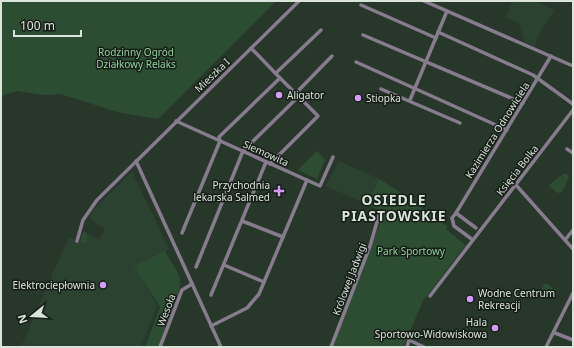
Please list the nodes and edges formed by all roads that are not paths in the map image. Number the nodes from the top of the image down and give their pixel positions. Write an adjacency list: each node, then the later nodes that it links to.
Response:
1 (299, 1): 9 (street, Mieszka I)
2 (424, 1): 4 (street)
3 (361, 5): 8 (street)
4 (447, 11): 6 (street); 11 (street)
5 (321, 30): 15 (street)
6 (438, 32): 8 (street); 17 (street)
7 (363, 35): 12 (street)
8 (436, 38): 12 (street)
9 (251, 48): 15 (street); 26 (street, Mieszka I)
10 (332, 56): 20 (street)
11 (551, 56): 14 (street); 17 (street, Kazimierza Odnowiciela)
12 (426, 61): 18 (street); 23 (street)
13 (356, 62): 18 (street)
14 (573, 66)
15 (276, 74): 16 (street)
16 (280, 78): 20 (street); 29 (street)
17 (538, 79): 23 (street, Kazimierza Odnowiciela); 24 (street)
18 (415, 88): 22 (street); 28 (street)
19 (381, 89): 22 (street)
20 (296, 93): 21 (street)
21 (299, 96): 31 (street); 35 (street)
22 (410, 100): 27 (street)
23 (523, 104): 28 (street, Kazimierza Odnowiciela)
24 (573, 104)
25 (573, 110): 37 (street, Księcia Bolka)
26 (176, 121): 29 (street, Siemowita); 34 (street, Mieszka I)
27 (460, 123)
28 (507, 130): 38 (street, Kazimierza Odnowiciela)
29 (220, 141): 31 (street, Siemowita); 43 (street)
30 (567, 149): 32 (street)
31 (244, 151): 35 (street, Siemowita); 50 (street)
32 (573, 153)
33 (333, 157): 36 (street, Siemowita)
34 (136, 161): 45 (street, Mieszka I); 52 (street)
35 (268, 163): 36 (street, Siemowita); 40 (street)
36 (307, 180): 44 (street)
37 (516, 185): 46 (street, Księcia Bolka); 47 (street)
38 (456, 213): 41 (street); 46 (street)
39 (379, 215): 61 (street, Królowej Jadwigi)
40 (242, 221): 44 (street); 49 (street)
41 (476, 228)
42 (573, 230): 47 (street)
43 (182, 233)
44 (282, 237): 51 (street)
45 (77, 240)
46 (473, 240): 55 (street, Księcia Bolka)
47 (565, 240): 48 (street)
48 (573, 249)
49 (224, 265): 51 (street); 54 (street)
50 (196, 267)
51 (264, 282): 56 (street)
52 (192, 284): 56 (street); 59 (street, Wesoła)
53 (573, 293): 57 (street)
54 (211, 295)
55 (430, 296)
56 (211, 326): 60 (street)
57 (554, 333): 58 (street); 64 (street)
58 (573, 340)
59 (160, 347)
60 (221, 347)
61 (331, 347)
62 (407, 347): 63 (street)
63 (424, 347)
64 (546, 347)

